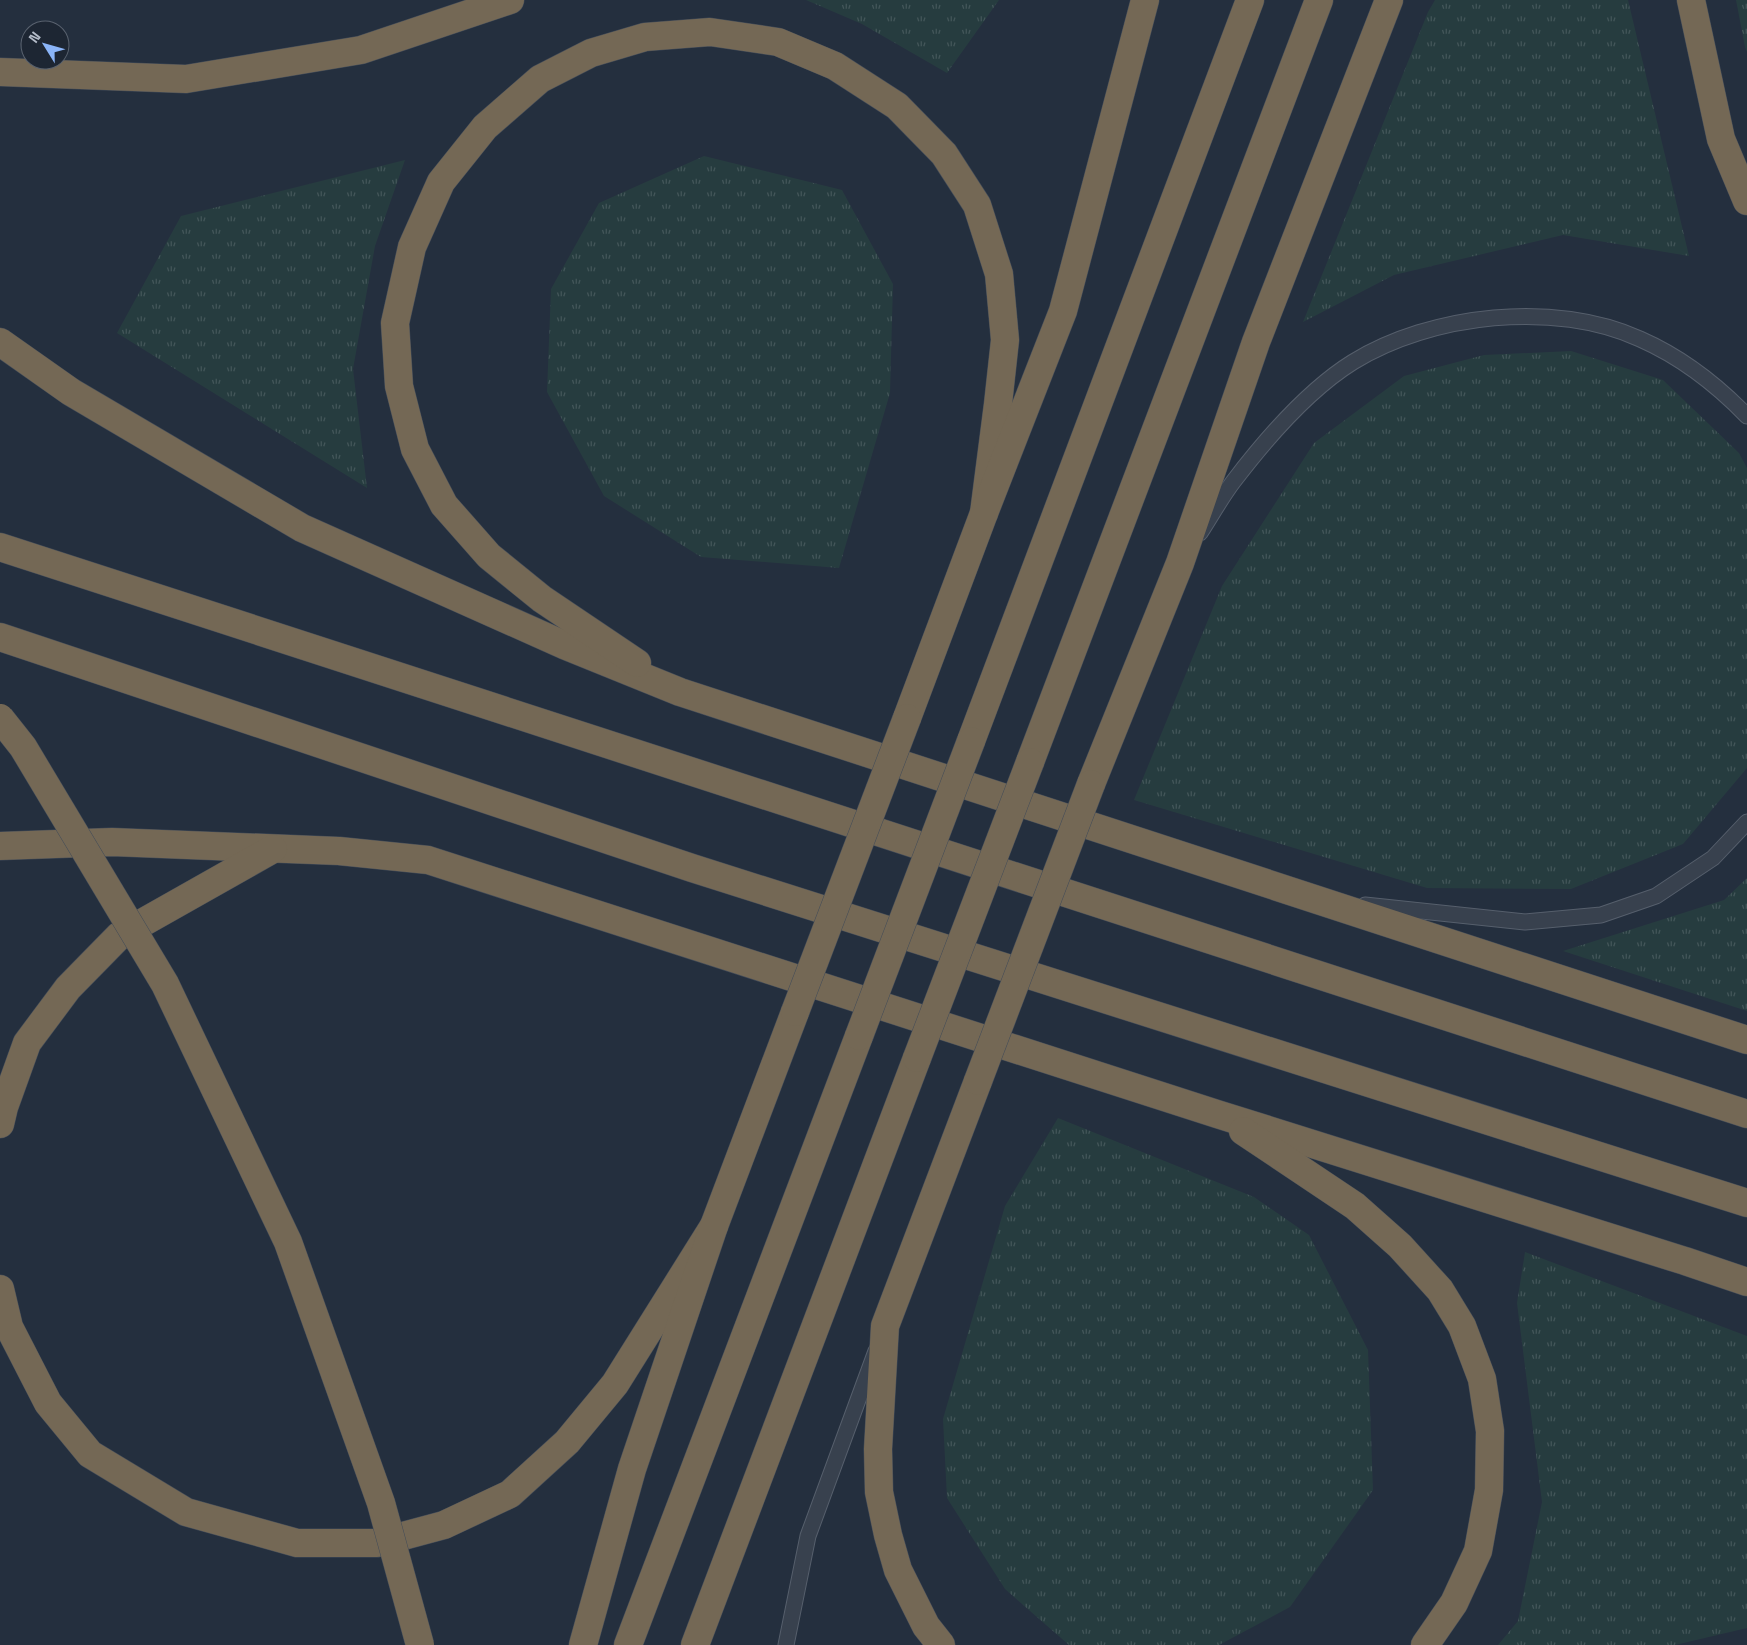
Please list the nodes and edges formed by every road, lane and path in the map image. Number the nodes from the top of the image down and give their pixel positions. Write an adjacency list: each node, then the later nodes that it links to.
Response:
1 (510, 0): 7 (highway)
2 (1145, 0): 11 (highway)
3 (1250, 0): 32 (highway, bridge)
4 (1319, 0): 33 (highway, bridge)
5 (1389, 0): 13 (highway)
6 (1691, 0): 8 (highway)
7 (0, 72)
8 (1747, 201)
9 (0, 342): 15 (highway)
10 (1747, 416): 13 (lane)
11 (984, 514): 15 (highway); 26 (highway, bridge)
12 (0, 546): 23 (highway)
13 (1180, 564): 29 (highway, bridge)
14 (0, 637): 25 (highway)
15 (680, 692): 20 (highway)
16 (0, 718): 30 (highway, bridge)
17 (1747, 822): 20 (lane)
18 (0, 846): 19 (highway)
19 (274, 848): 22 (highway); 24 (highway)
20 (1321, 900): 21 (highway)
21 (1747, 1040)
22 (1217, 1114): 27 (highway); 36 (highway)
23 (1747, 1114)
24 (0, 1124)
25 (1747, 1203)
26 (714, 1226): 28 (highway); 31 (highway)
27 (1747, 1282)
28 (0, 1289)
29 (885, 1326): 34 (lane); 35 (highway)
30 (420, 1645)
31 (583, 1645)
32 (628, 1645)
33 (695, 1645)
34 (786, 1645)
35 (941, 1645)
36 (1425, 1645)

